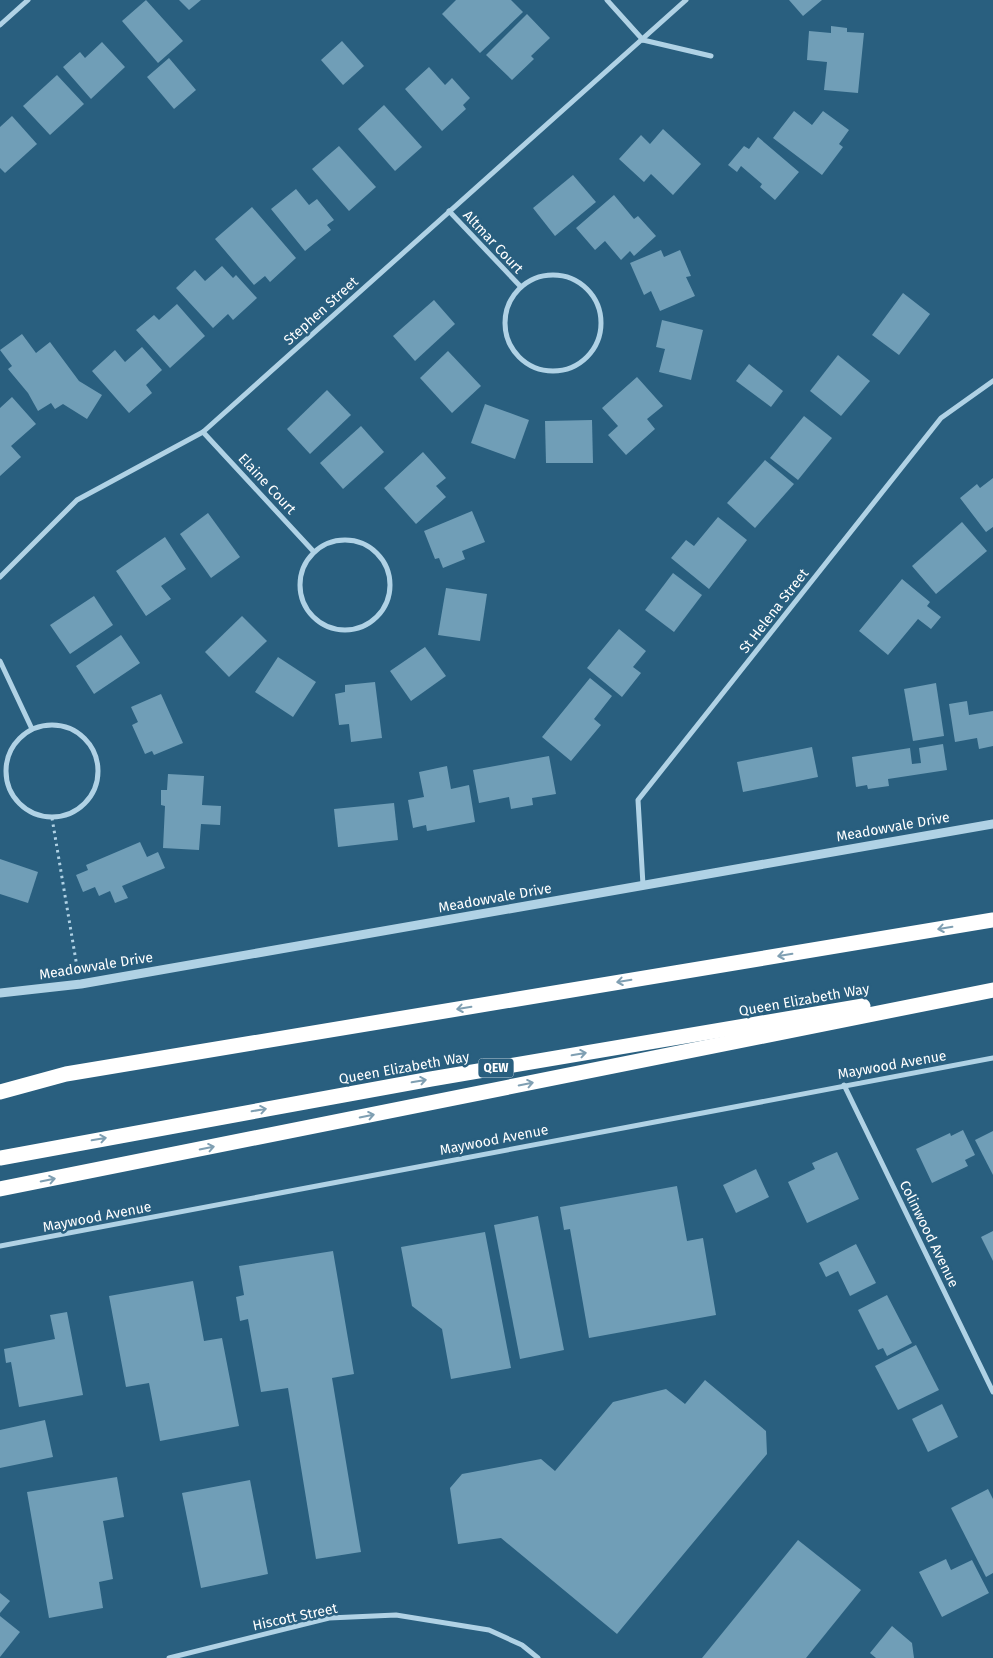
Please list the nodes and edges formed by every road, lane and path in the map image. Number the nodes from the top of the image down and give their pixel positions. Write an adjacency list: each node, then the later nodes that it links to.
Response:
1 (28, 0): 4 (street)
2 (607, 0): 5 (street)
3 (686, 0): 5 (street, Stephen Street)
4 (0, 25)
5 (643, 40): 6 (street); 7 (street, Stephen Street)
6 (711, 56)
7 (449, 211): 8 (street, Altmar Court); 10 (street, Stephen Street)
8 (521, 287): 8 (street, Altmar Court)
9 (993, 381): 17 (street, St Helena Street)
10 (203, 432): 11 (street, Elaine Court); 12 (street, Stephen Street)
11 (314, 552): 11 (street)
12 (0, 577)
13 (0, 661): 14 (street)
14 (32, 729): 15 (street); 15 (street)
15 (52, 818): 19 (path)
16 (993, 824): 17 (street, Meadowvale Drive)
17 (643, 885): 19 (street, Meadowvale Drive)
18 (993, 920): 24 (highway, one-way to 24)
19 (81, 984): 22 (street, Meadowvale Drive)
20 (993, 985): 28 (highway, Queen Elizabeth Way / QEW, one-way to 20)
21 (993, 990): 29 (highway, one-way to 21)
22 (0, 993)
23 (993, 1058): 26 (street, Maywood Avenue)
24 (66, 1074): 25 (highway); 27 (highway)
25 (0, 1082)
26 (844, 1085): 30 (street, Maywood Avenue); 31 (street, Colinwood Avenue)
27 (0, 1092)
28 (0, 1158)
29 (0, 1189)
30 (0, 1246)
31 (993, 1392)
32 (169, 1658): 33 (street, Hiscott Street)
33 (538, 1658)

